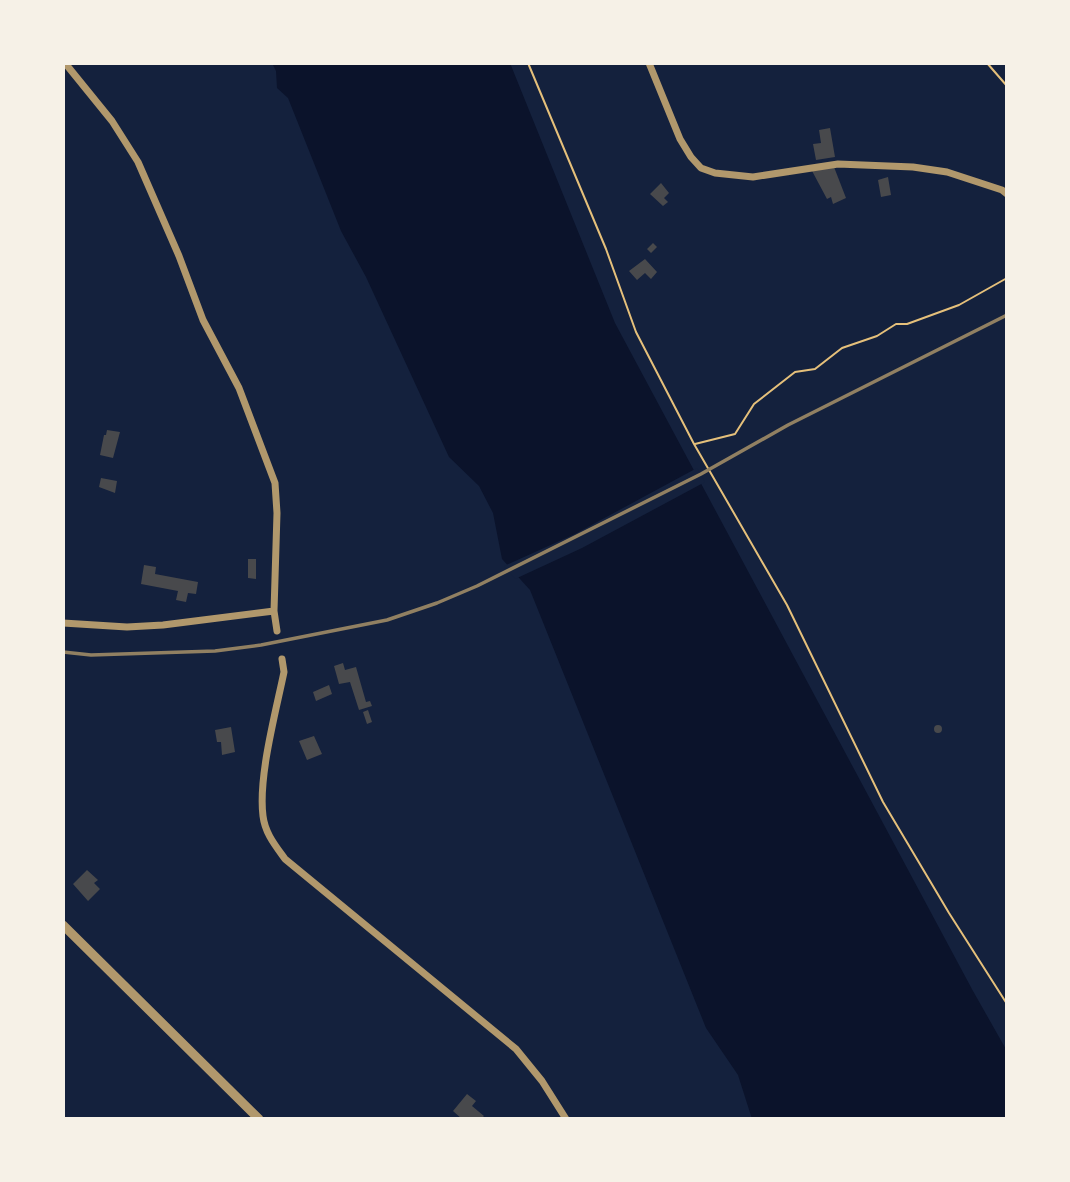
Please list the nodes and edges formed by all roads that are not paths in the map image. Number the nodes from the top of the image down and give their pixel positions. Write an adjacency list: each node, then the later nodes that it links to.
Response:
1 (65, 63): 4 (street)
2 (649, 63): 3 (street)
3 (1005, 189)
4 (274, 611): 5 (street); 6 (street)
5 (63, 623)
6 (277, 631)
7 (282, 659): 10 (street)
8 (63, 925): 9 (street)
9 (259, 1119)
10 (566, 1119)

